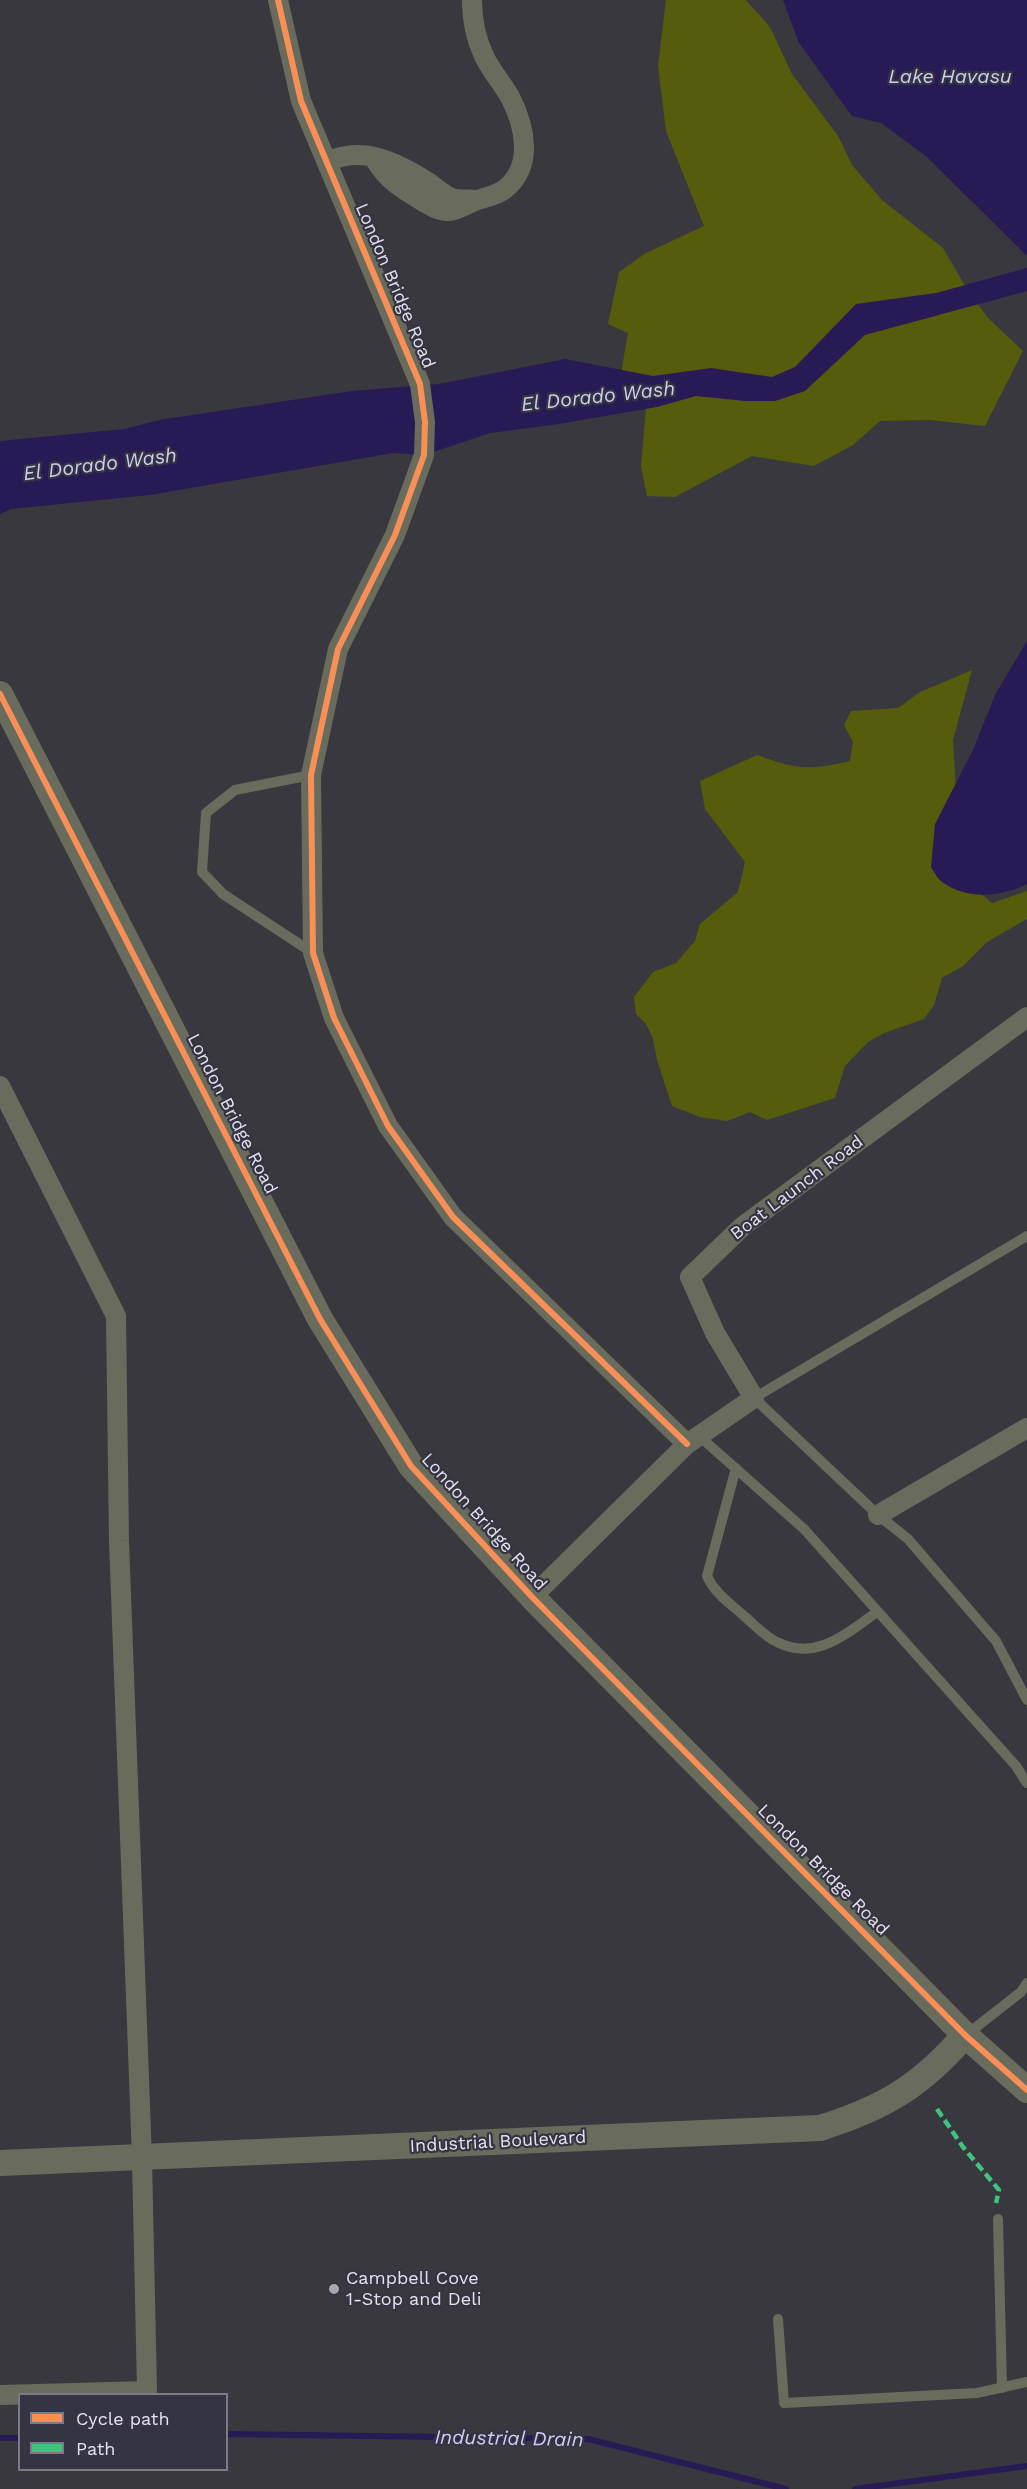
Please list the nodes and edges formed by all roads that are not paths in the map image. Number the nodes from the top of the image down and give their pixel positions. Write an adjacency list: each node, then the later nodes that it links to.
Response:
1 (278, 0): 3 (street, London Bridge Road)
2 (472, 0): 3 (street)
3 (327, 162): 5 (street, London Bridge Road)
4 (2, 703): 15 (street, London Bridge Road)
5 (311, 775): 6 (street, London Bridge Road); 6 (lane)
6 (313, 953): 12 (street, London Bridge Road)
7 (1027, 1017): 10 (street, Boat Launch Road)
8 (0, 1086): 22 (street)
9 (1027, 1236): 10 (lane)
10 (754, 1398): 12 (street); 14 (lane)
11 (1027, 1428): 14 (street)
12 (693, 1440): 13 (lane); 15 (street)
13 (736, 1468): 16 (lane); 16 (lane)
14 (878, 1515): 17 (lane)
15 (532, 1597): 20 (street, London Bridge Road)
16 (877, 1612): 18 (lane)
17 (1027, 1700)
18 (1027, 1783)
19 (1027, 1983): 20 (lane)
20 (965, 2035): 21 (street, London Bridge Road); 22 (street, Industrial Boulevard)
21 (1027, 2090)
22 (142, 2159): 23 (street, Industrial Boulevard); 28 (street)
23 (0, 2163)
24 (998, 2218): 27 (lane)
25 (778, 2319): 27 (lane)
26 (1027, 2382): 27 (lane)
27 (1002, 2388)
28 (74, 2393)
29 (0, 2395): 30 (street)
30 (18, 2395)

